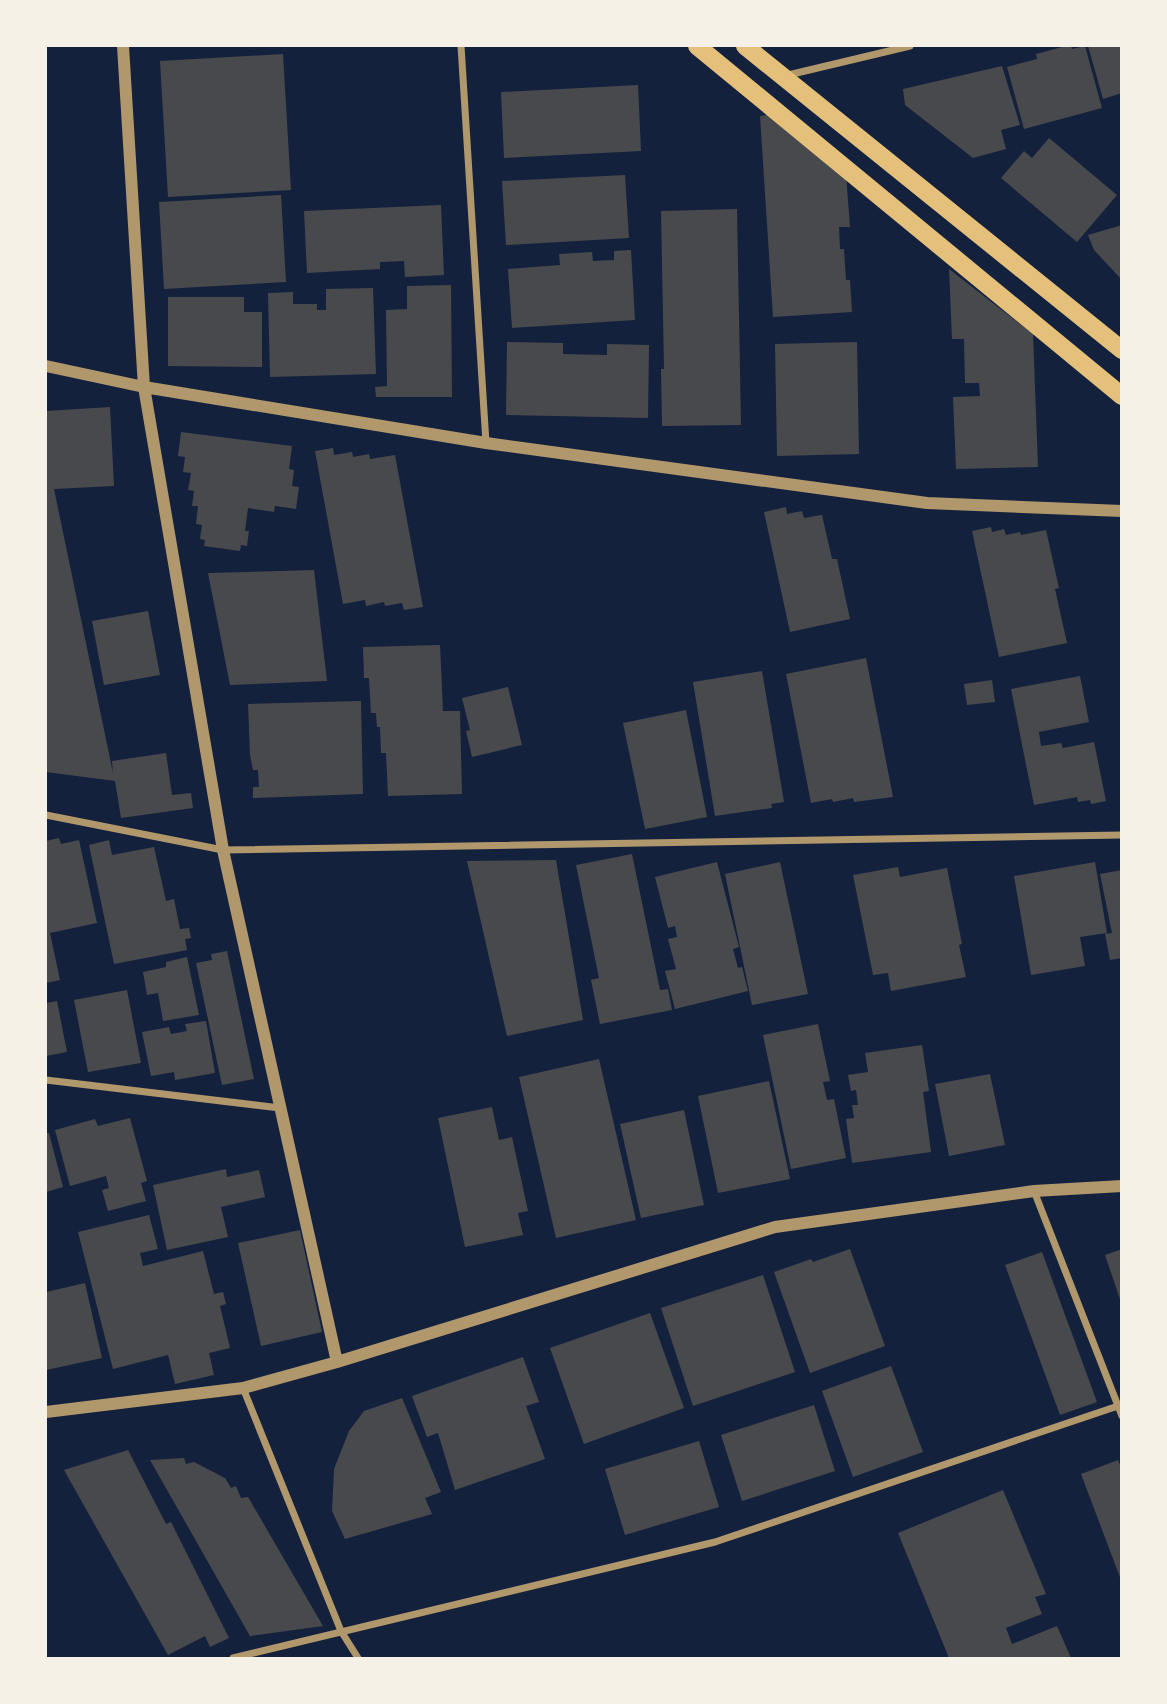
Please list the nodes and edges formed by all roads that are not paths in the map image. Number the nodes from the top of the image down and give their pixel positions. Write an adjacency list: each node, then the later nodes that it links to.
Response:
1 (123, 46): 9 (street)
2 (461, 46): 11 (street)
3 (697, 46): 10 (main road)
4 (745, 46): 6 (main road)
5 (910, 46): 6 (street)
6 (782, 76): 7 (main road)
7 (1122, 350)
8 (46, 366): 9 (street)
9 (144, 387): 11 (street); 15 (street)
10 (1122, 396)
11 (486, 443): 12 (street)
12 (1122, 511)
13 (46, 815): 15 (street)
14 (1122, 835): 15 (street)
15 (223, 850): 17 (street)
16 (46, 1080): 17 (street)
17 (281, 1108): 20 (street)
18 (1122, 1186): 19 (street)
19 (1034, 1191): 20 (street); 22 (street)
20 (337, 1362): 21 (street)
21 (243, 1388): 23 (street); 25 (street)
22 (1118, 1406): 24 (street); 25 (street)
23 (46, 1412)
24 (1122, 1416)
25 (341, 1631): 26 (street); 27 (street)
26 (233, 1658)
27 (358, 1658)

